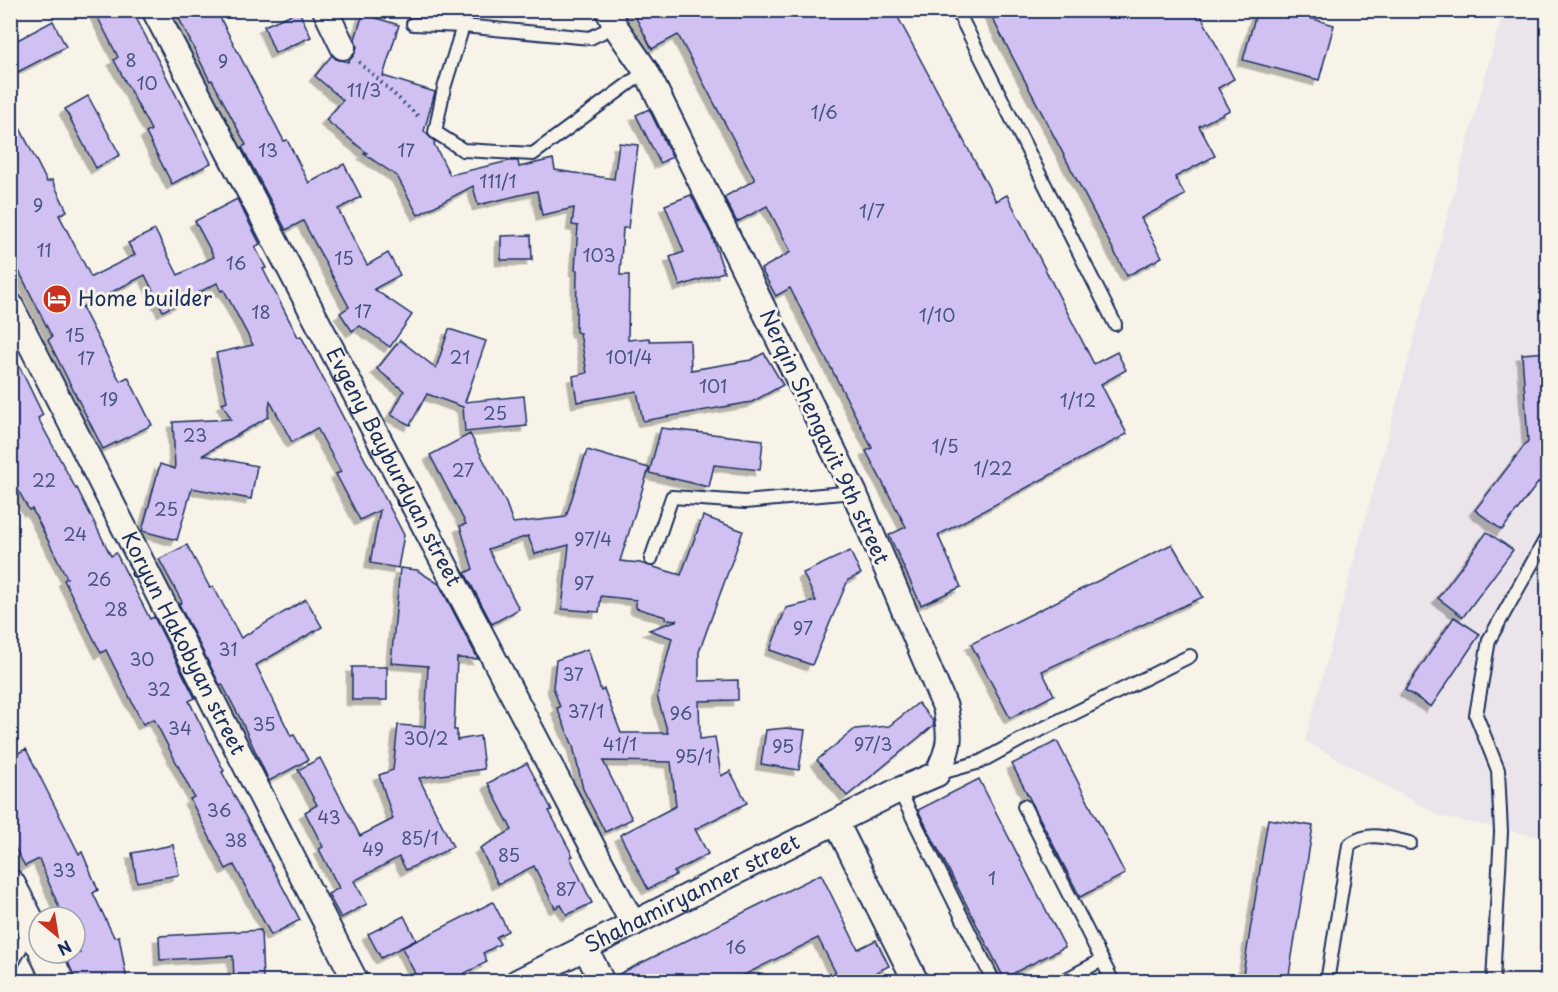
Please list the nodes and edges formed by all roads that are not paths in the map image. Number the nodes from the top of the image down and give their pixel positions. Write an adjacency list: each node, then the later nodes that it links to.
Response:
1 (154, 10): 22 (street, Evgeny Bayburdyan street)
2 (325, 10): 7 (street)
3 (957, 10): 10 (lane)
4 (611, 18): 6 (lane); 8 (street, Nerqin Shengavit 9th street)
5 (413, 24): 6 (lane)
6 (464, 26): 8 (lane)
7 (343, 47)
8 (646, 71): 11 (street, Nerqin Shengavit 9th street)
9 (10, 303): 29 (street, Koryun Hakobyan street)
10 (1114, 324)
11 (854, 492): 13 (lane); 15 (street, Nerqin Shengavit 9th street)
12 (1548, 536): 37 (lane)
13 (651, 559)
14 (1190, 656): 15 (lane)
15 (937, 774): 16 (street)
16 (899, 790): 18 (street); 33 (lane)
17 (1024, 806): 25 (lane)
18 (836, 822): 22 (street, Shahamiryanner street); 32 (street)
19 (1410, 843): 36 (lane)
20 (10, 885): 21 (street)
21 (27, 917)
22 (633, 924): 23 (street, Shahamiryanner street)
23 (585, 947): 30 (street, Shahamiryanner street); 31 (street)
24 (27, 951): 27 (lane)
25 (1102, 960): 34 (lane); 35 (lane)
26 (51, 965): 28 (street)
27 (10, 967)
28 (59, 981)
29 (356, 981)
30 (517, 981)
31 (602, 981)
32 (916, 981)
33 (994, 981)
34 (1061, 981)
35 (1113, 981)
36 (1327, 981)
37 (1493, 981)

